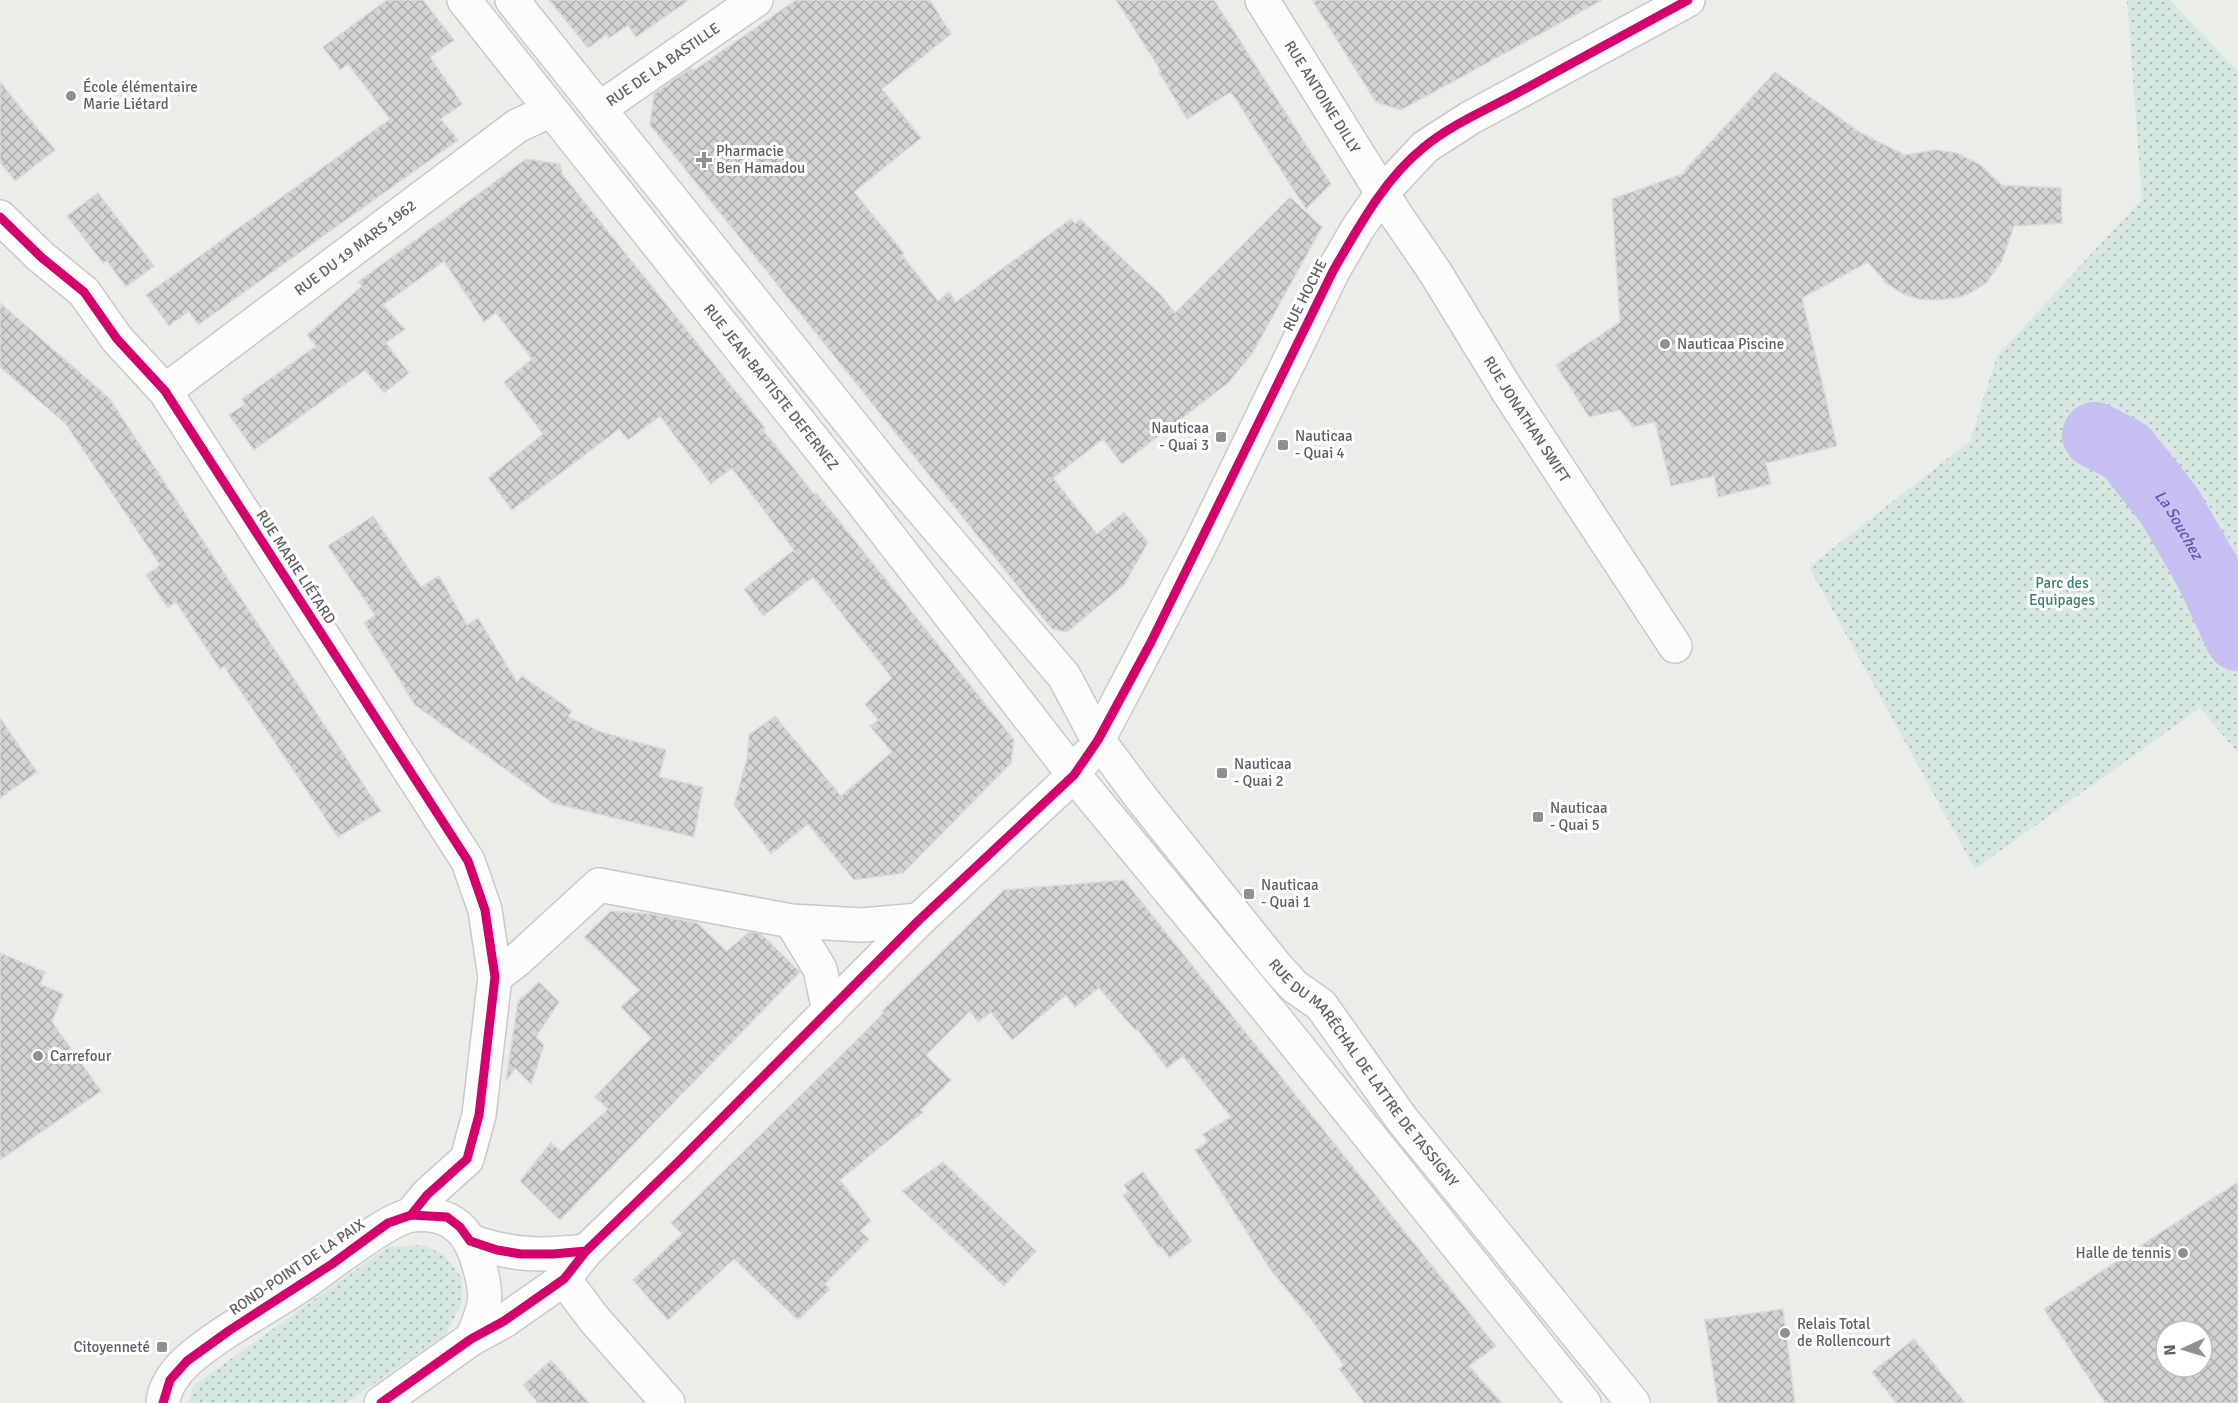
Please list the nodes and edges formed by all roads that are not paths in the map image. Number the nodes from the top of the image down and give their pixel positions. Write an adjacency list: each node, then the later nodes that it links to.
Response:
1 (464, 0): 7 (main road, RUE JEAN-BAPTISTE DEFERNEZ)
2 (512, 0): 6 (main road)
3 (756, 0): 6 (main road, RUE DE LA BASTILLE)
4 (1262, 0): 8 (main road, RUE ANTOINE DILLY)
5 (1688, 0): 8 (main road, RUE HOCHE)
6 (599, 109): 12 (main road)
7 (551, 110): 10 (main road, RUE DU 19 MARS 1962); 13 (main road, RUE JEAN-BAPTISTE DEFERNEZ)
8 (1383, 192): 11 (main road, RUE JONATHAN SWIFT); 12 (main road, RUE HOCHE)
9 (0, 218): 10 (main road, RUE MARIE LIÉTARD)
10 (165, 391): 16 (main road, RUE MARIE LIÉTARD)
11 (1675, 646)
12 (1098, 740): 13 (main road, RUE HOCHE); 27 (main road, RUE DU MARÉCHAL DE LATTRE DE TASSIGNY)
13 (1074, 775): 14 (main road, RUE HOCHE); 26 (main road)
14 (919, 920): 15 (main road); 17 (main road, RUE HOCHE)
15 (791, 921): 16 (main road); 17 (main road)
16 (495, 977): 18 (main road, RUE MARIE LIÉTARD)
17 (829, 1011): 20 (main road, RUE HOCHE)
18 (411, 1215): 19 (main road, ROND-POINT DE LA PAIX); 23 (main road, ROND-POINT DE LA PAIX)
19 (470, 1241): 20 (main road); 22 (main road, ROND-POINT DE LA PAIX)
20 (586, 1251): 21 (main road, RUE HOCHE)
21 (564, 1279): 22 (main road, RUE HOCHE); 25 (main road)
22 (471, 1339): 24 (main road, ROND-POINT DE LA PAIX)
23 (163, 1403)
24 (381, 1403)
25 (668, 1403)
26 (1584, 1403)
27 (1633, 1403)

